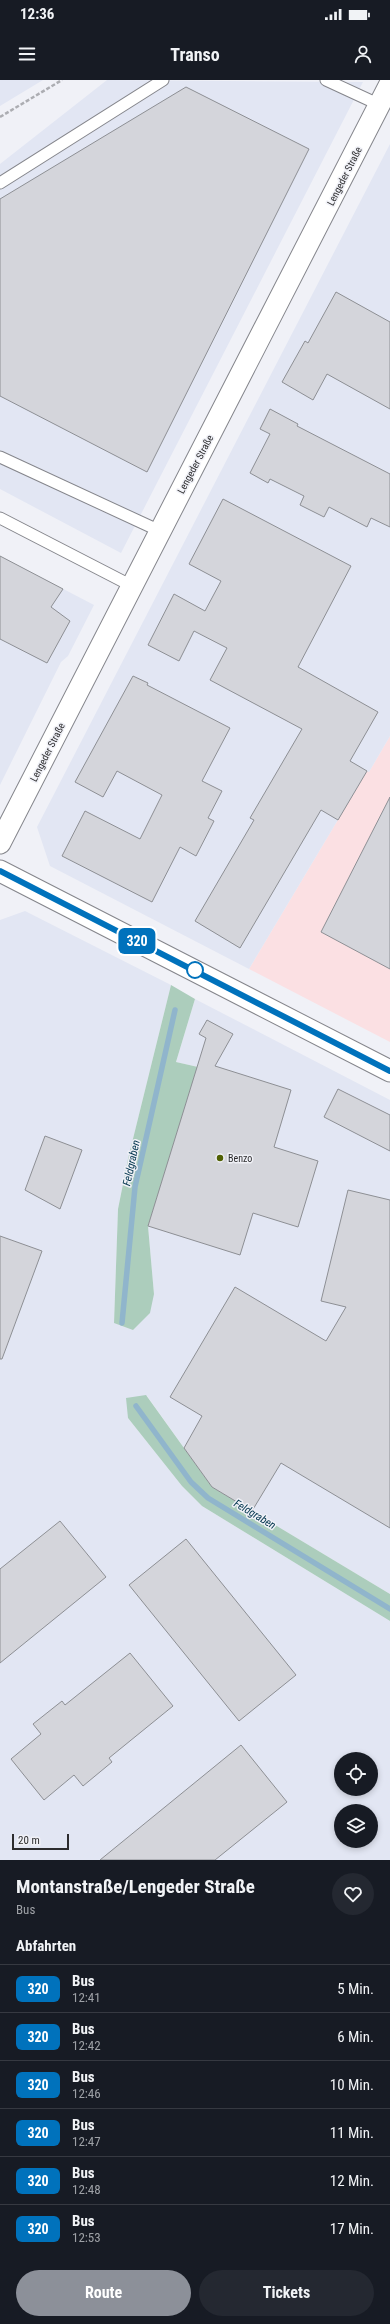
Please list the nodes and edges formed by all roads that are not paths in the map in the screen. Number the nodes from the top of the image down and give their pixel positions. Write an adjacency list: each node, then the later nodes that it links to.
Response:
1 (163, 80): 5 (lane)
2 (326, 80): 4 (lane)
3 (390, 84): 4 (street, Lengeder Straße)
4 (380, 105): 8 (street, Lengeder Straße)
5 (0, 183)
6 (0, 457): 8 (lane)
7 (0, 518): 9 (lane)
8 (160, 531): 9 (street, Lengeder Straße)
9 (132, 586): 10 (street, Lengeder Straße)
10 (0, 843)
11 (0, 871): 12 (street)
12 (390, 1071)

